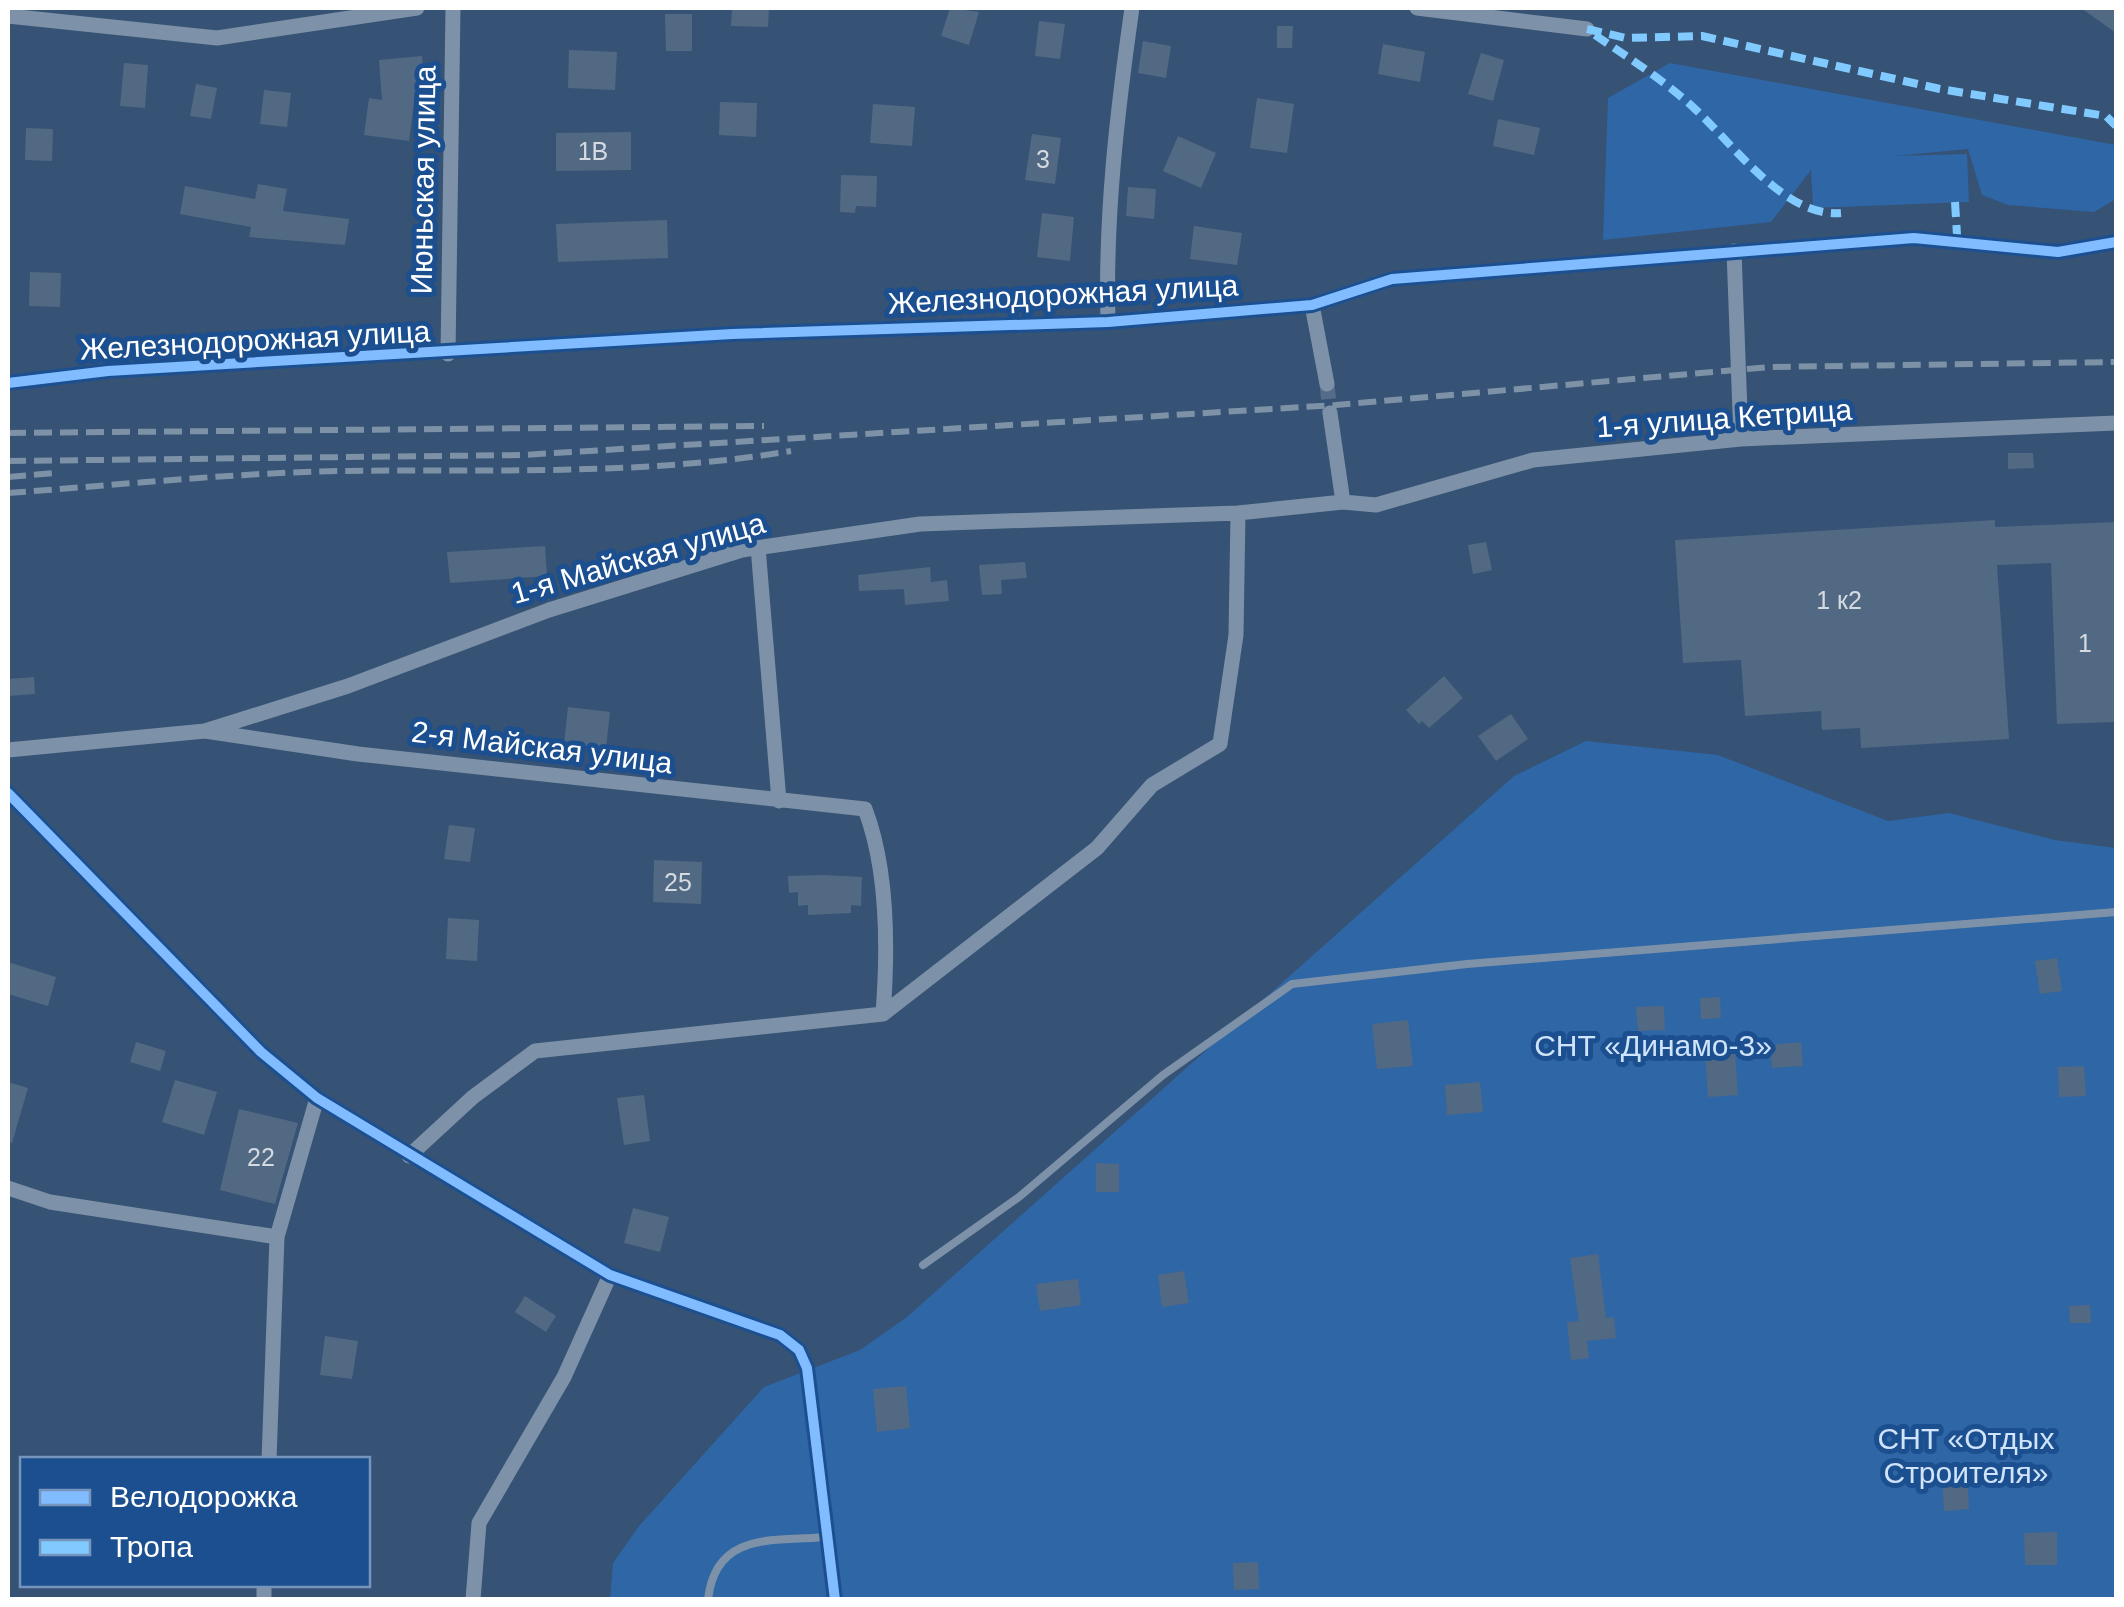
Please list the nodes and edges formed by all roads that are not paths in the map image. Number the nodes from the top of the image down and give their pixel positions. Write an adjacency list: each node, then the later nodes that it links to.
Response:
1 (417, 8): 5 (street)
2 (453, 8): 11 (street, Июньская улица)
3 (1132, 8): 10 (street)
4 (1418, 8): 6 (street)
5 (8, 16)
6 (1586, 29)
7 (2116, 242): 8 (street, Железнодорожная улица)
8 (1734, 251): 9 (street, Железнодорожная улица); 16 (street)
9 (1312, 305): 10 (street, Железнодорожная улица); 13 (street)
10 (1108, 322): 11 (street, Железнодорожная улица)
11 (448, 354): 12 (street, Железнодорожная улица)
12 (8, 382)
13 (1327, 384)
14 (1330, 414): 17 (street)
15 (2116, 423): 16 (street, 1-я улица Кетрица)
16 (1741, 439): 17 (street, 1-я улица Кетрица)
17 (1343, 502): 18 (street, 1-я Майская улица)
18 (1238, 514): 19 (street, 1-я Майская улица); 25 (street)
19 (758, 548): 20 (street, 1-я Майская улица); 23 (street)
20 (205, 731): 21 (street, 2-я Майская улица); 23 (street, 2-я Майская улица)
21 (8, 750)
22 (8, 793): 26 (street)
23 (779, 801): 25 (street, 2-я Майская улица)
24 (2116, 912): 30 (lane)
25 (883, 1014): 27 (street)
26 (317, 1098): 27 (street); 29 (street)
27 (409, 1156): 31 (street)
28 (8, 1188): 29 (street)
29 (277, 1237): 32 (street)
30 (923, 1265)
31 (610, 1275): 33 (street); 34 (street)
32 (269, 1457)
33 (830, 1536): 35 (lane); 36 (street)
34 (473, 1600)
35 (708, 1600)
36 (836, 1600)

